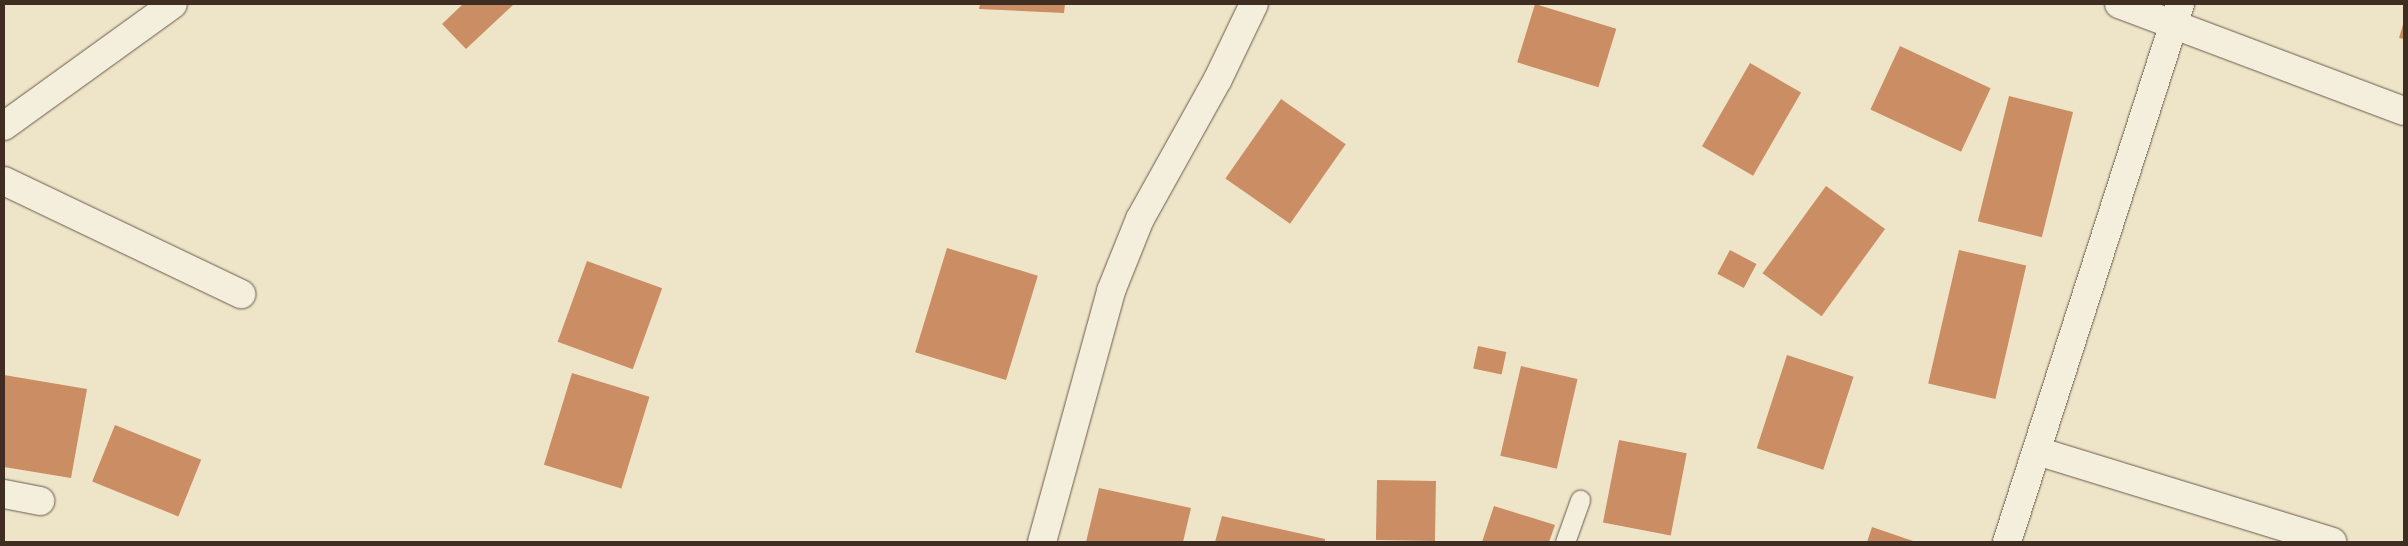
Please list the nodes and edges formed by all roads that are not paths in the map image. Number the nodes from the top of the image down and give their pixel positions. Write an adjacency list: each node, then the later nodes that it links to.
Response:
1 (174, 4): 6 (street)
2 (1254, 4): 13 (street)
3 (2119, 4): 4 (street)
4 (2177, 14): 5 (street); 9 (street)
5 (2404, 111)
6 (4, 126)
7 (4, 181): 8 (street)
8 (241, 294)
9 (2037, 451): 15 (street); 16 (street)
10 (4, 494): 12 (street)
11 (1580, 500): 14 (lane)
12 (40, 501)
13 (1042, 542)
14 (1565, 542)
15 (2007, 542)
16 (2332, 542)

